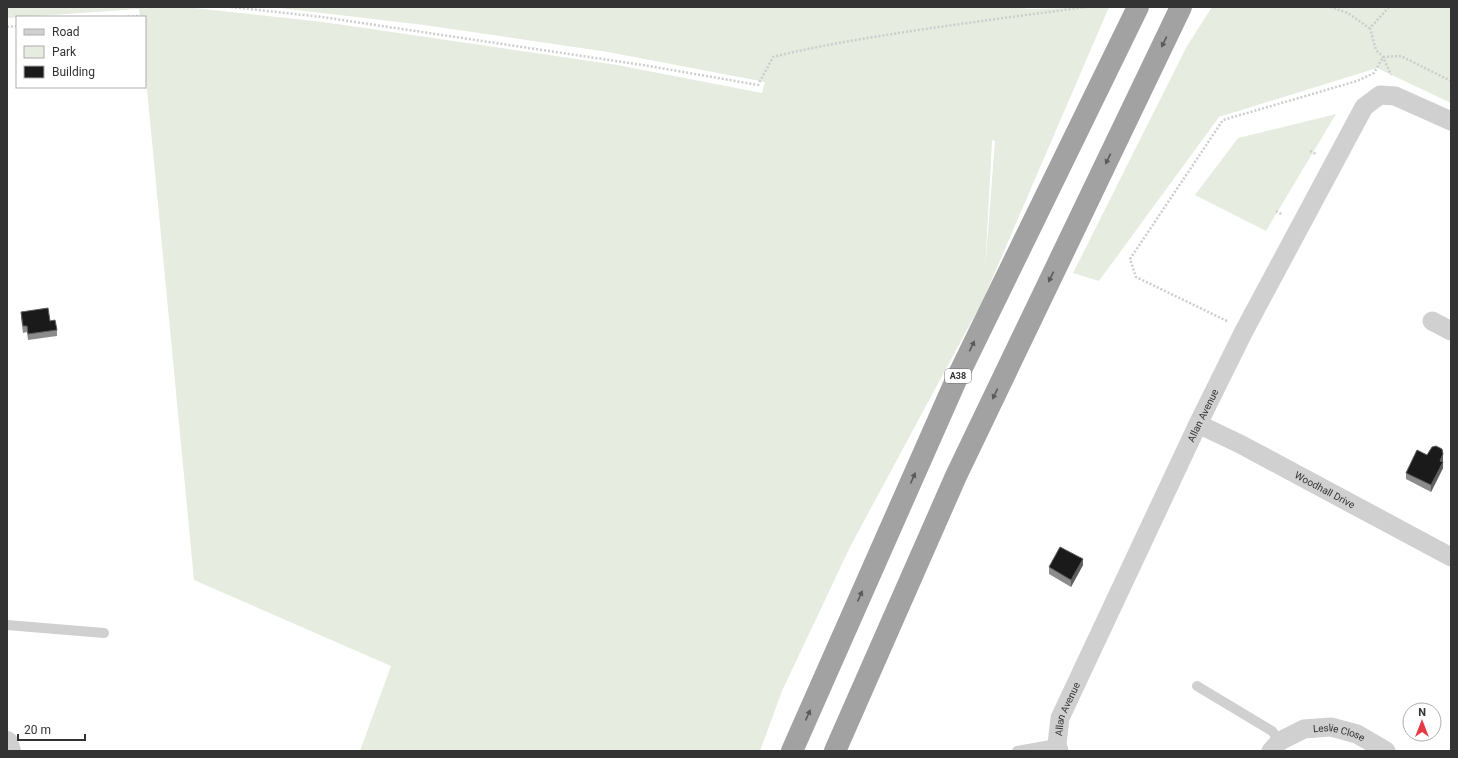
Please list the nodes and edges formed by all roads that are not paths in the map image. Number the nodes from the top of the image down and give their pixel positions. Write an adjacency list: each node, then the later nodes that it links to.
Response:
1 (1138, 7): 15 (highway, A38, one-way to 1)
2 (1181, 7): 16 (highway, one-way to 16)
3 (1451, 121): 6 (street, Allan Avenue)
4 (1432, 320): 5 (street)
5 (1451, 330)
6 (1198, 424): 7 (street, Woodhall Drive); 13 (street, Allan Avenue)
7 (1451, 557)
8 (7, 625): 9 (lane)
9 (104, 633)
10 (1197, 686): 12 (lane)
11 (7, 742): 14 (street)
12 (1275, 746): 18 (street, Leslie Close)
13 (1058, 747): 17 (lane)
14 (10, 751)
15 (792, 751)
16 (835, 751)
17 (1017, 751)
18 (1386, 751)

